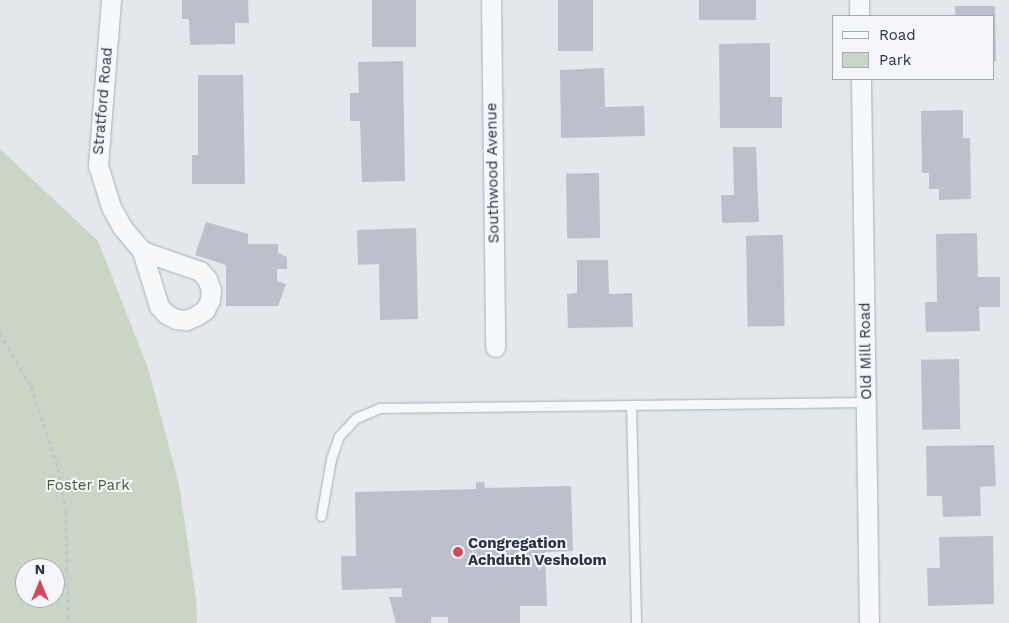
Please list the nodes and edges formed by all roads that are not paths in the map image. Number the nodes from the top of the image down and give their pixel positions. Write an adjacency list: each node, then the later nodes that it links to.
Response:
1 (111, 0): 6 (street, Stratford Road)
2 (491, 0): 7 (street, Southwood Avenue)
3 (859, 0): 4 (street)
4 (859, 15)
5 (861, 80): 8 (street, Old Mill Road)
6 (142, 251)
7 (495, 347)
8 (867, 402): 9 (lane); 12 (street, Old Mill Road)
9 (631, 406): 10 (lane); 11 (lane)
10 (321, 516)
11 (636, 623)
12 (870, 623)

